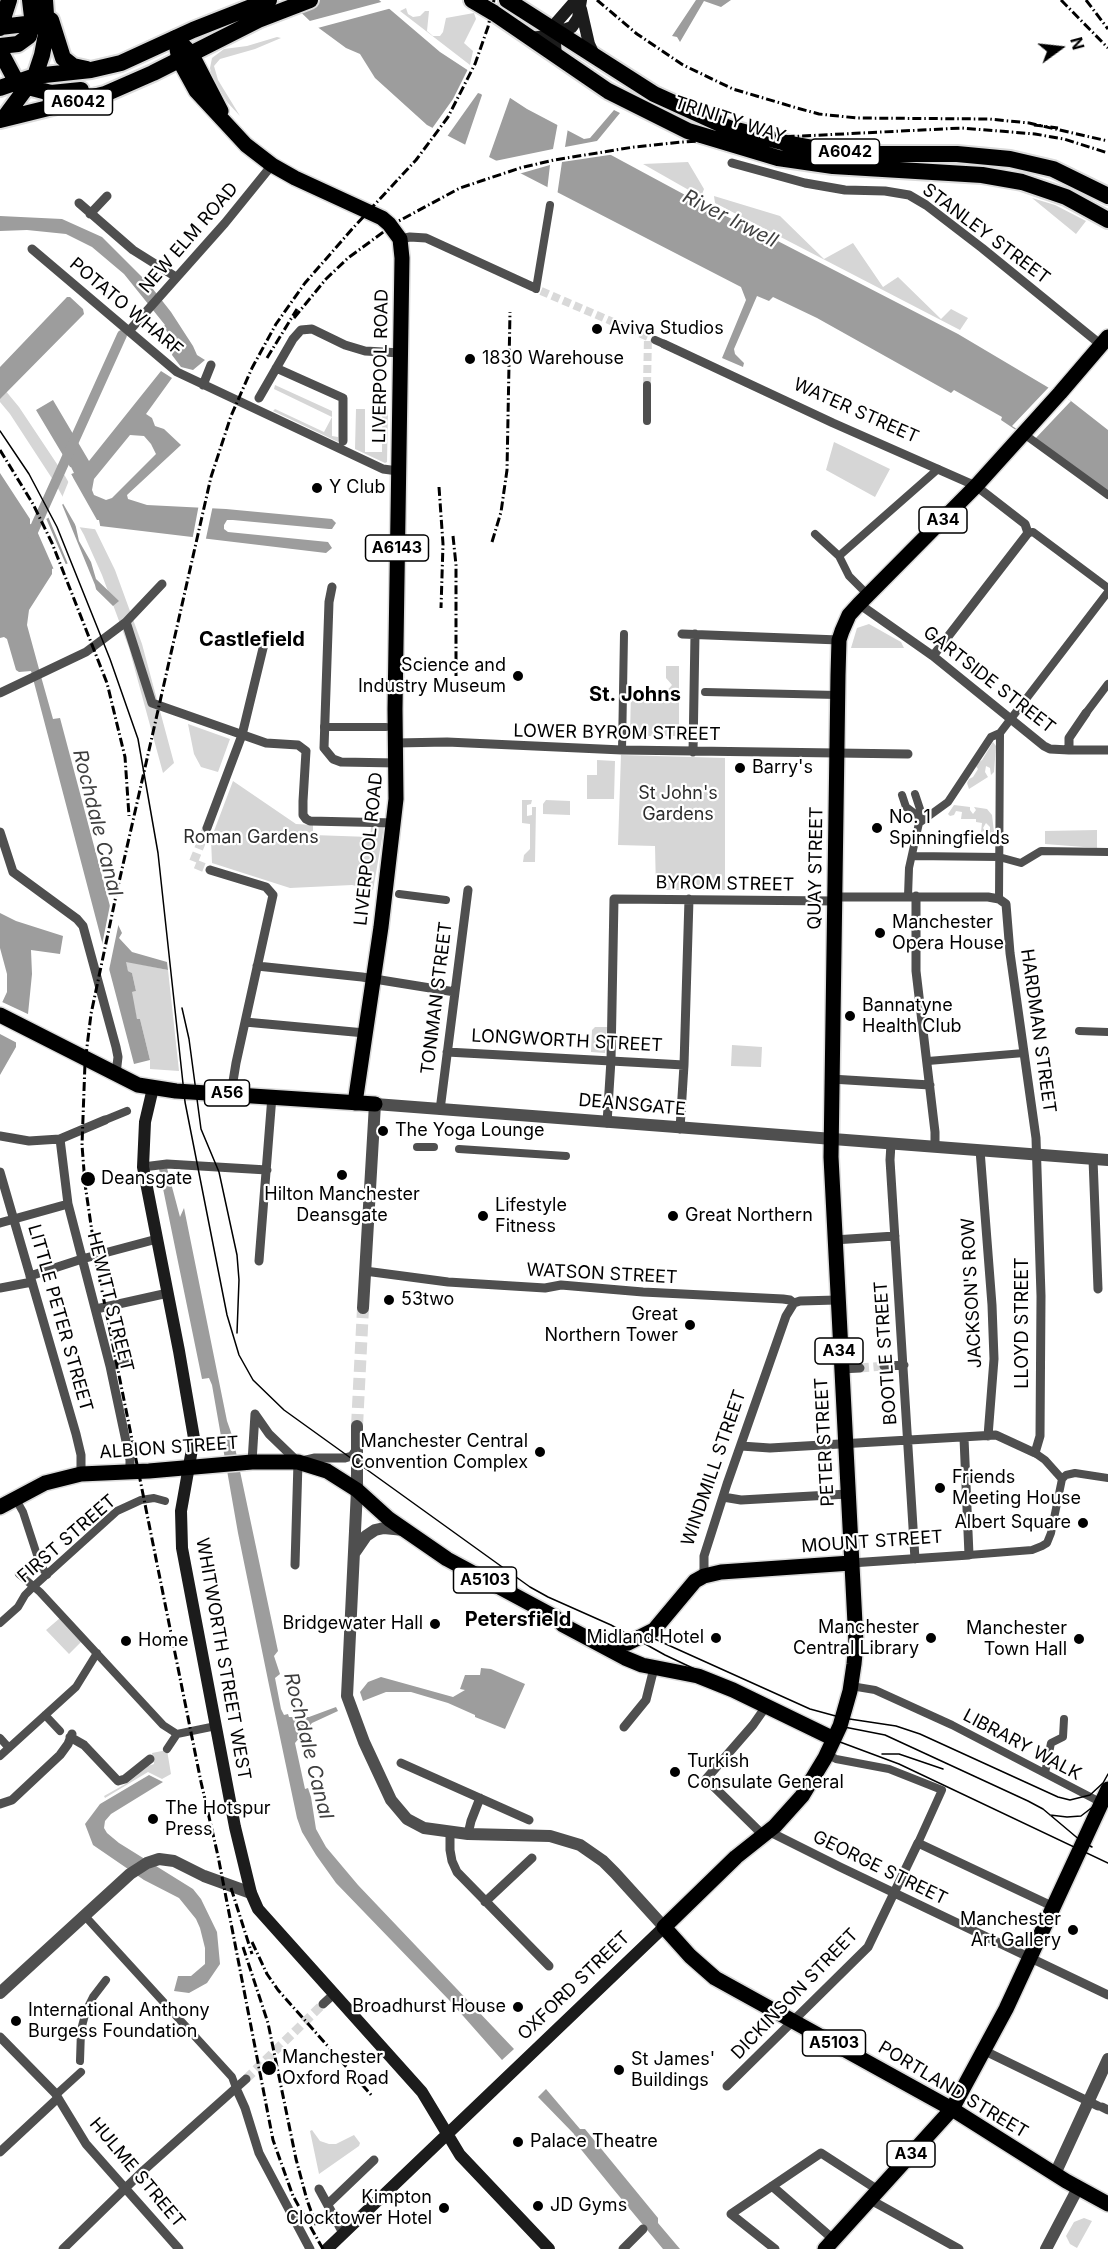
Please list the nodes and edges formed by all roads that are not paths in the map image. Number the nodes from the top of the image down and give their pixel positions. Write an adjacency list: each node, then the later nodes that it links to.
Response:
1 (9, 0): 12 (highway)
2 (30, 0): 13 (highway)
3 (269, 0): 9 (highway, A6042)
4 (310, 0): 9 (highway, A6042)
5 (472, 0): 16 (highway, TRINITY WAY / A6042)
6 (507, 0): 11 (highway, TRINITY WAY / A6042)
7 (579, 3): 10 (main road); 14 (main road); 20 (main road)
8 (46, 5): 13 (highway, A6042)
9 (254, 14): 15 (highway, A6042); 19 (highway, A6042)
10 (562, 14): 11 (main road); 14 (main road)
11 (534, 16): 14 (highway, TRINITY WAY / A6042)
12 (0, 28): 13 (highway)
13 (44, 29): 17 (highway); 22 (highway, A6042); 24 (highway)
14 (557, 33): 16 (main road); 18 (main road); 20 (highway, TRINITY WAY / A6042)
15 (175, 38): 19 (main road); 22 (highway, A6042)
16 (530, 38): 18 (highway, TRINITY WAY / A6042)
17 (0, 46)
18 (556, 56): 34 (highway, TRINITY WAY / A6042)
19 (185, 57): 23 (highway, A6042); 28 (main road)
20 (595, 57): 30 (highway, TRINITY WAY / A6042)
21 (2, 58): 24 (highway)
22 (91, 70): 24 (highway, A6042)
23 (137, 80): 24 (highway, A6042); 26 (highway, A6042)
24 (26, 81): 25 (highway, A6042); 26 (highway)
25 (0, 88)
26 (2, 119)
27 (732, 163): 41 (street, STANLEY STREET)
28 (272, 165): 35 (main road); 37 (street, NEW ELM ROAD)
29 (107, 196): 33 (street)
30 (1108, 196)
31 (79, 204): 33 (street)
32 (550, 205): 38 (street)
33 (90, 214): 37 (street)
34 (1108, 220)
35 (400, 239): 38 (street); 43 (main road, LIVERPOOL ROAD / A6143)
36 (32, 249): 39 (street, POTATO WHARF)
37 (176, 277): 39 (street, NEW ELM ROAD)
38 (536, 289)
39 (129, 331): 46 (street, POTATO WHARF)
40 (654, 340): 42 (street, WATER STREET)
41 (1105, 341): 50 (main road, A34)
42 (664, 344): 52 (street, WATER STREET)
43 (401, 353): 45 (street); 53 (main road, LIVERPOOL ROAD / A6143)
44 (211, 365): 46 (street)
45 (276, 368): 48 (street); 51 (street)
46 (203, 385): 53 (street, POTATO WHARF)
47 (647, 385): 49 (street)
48 (259, 398)
49 (647, 421)
50 (1024, 434): 54 (main road, A34); 55 (street)
51 (343, 441)
52 (938, 469): 54 (street, WATER STREET); 58 (street)
53 (398, 471): 80 (main road, LIVERPOOL ROAD / A6143)
54 (976, 486): 56 (street, WATER STREET); 62 (main road, A34)
55 (1108, 495)
56 (1028, 533): 61 (street); 69 (street)
57 (814, 534): 58 (street)
58 (839, 556): 62 (street)
59 (162, 584): 63 (street)
60 (332, 587): 76 (street)
61 (1108, 590): 75 (street)
62 (864, 599): 68 (main road, QUAY STREET / A34); 69 (street, GARTSIDE STREET)
63 (126, 622): 72 (street); 79 (street)
64 (624, 634): 82 (street)
65 (682, 634): 66 (street)
66 (695, 634): 68 (street); 86 (street)
67 (265, 640): 79 (street)
68 (839, 640): 73 (main road, QUAY STREET / A34)
69 (933, 656): 75 (street, GARTSIDE STREET)
70 (1108, 684): 74 (street)
71 (705, 692): 73 (street)
72 (0, 693)
73 (837, 695): 87 (main road, QUAY STREET / A34)
74 (1086, 713): 83 (street)
75 (1008, 721): 78 (street); 83 (street, GARTSIDE STREET)
76 (324, 727): 77 (street); 81 (street)
77 (386, 727)
78 (1000, 733): 92 (street); 98 (street)
79 (242, 735): 85 (street); 94 (street)
80 (396, 743): 82 (street, LOWER BYROM STREET); 89 (main road, LIVERPOOL ROAD / A6143)
81 (324, 748): 85 (street); 89 (street)
82 (622, 750): 86 (street, LOWER BYROM STREET)
83 (1069, 750): 84 (street, GARTSIDE STREET)
84 (1108, 750)
85 (306, 751): 93 (street)
86 (693, 752): 87 (street, LOWER BYROM STREET)
87 (837, 754): 88 (street); 104 (main road, QUAY STREET / A34)
88 (908, 754)
89 (397, 763): 93 (main road, LIVERPOOL ROAD / A6143)
90 (915, 794): 92 (street)
91 (902, 795): 92 (street)
92 (923, 820): 97 (street)
93 (395, 823): 108 (main road, LIVERPOOL ROAD / A6143)
94 (207, 828)
95 (0, 832): 120 (street)
96 (1108, 852): 98 (street)
97 (912, 856): 98 (street); 102 (street)
98 (999, 857): 105 (street)
99 (210, 870): 107 (street)
100 (468, 890): 109 (street, TONMAN STREET)
101 (399, 894): 106 (street)
102 (912, 896): 104 (street, BYROM STREET); 105 (street, BYROM STREET); 118 (street)
103 (688, 899): 104 (street, BYROM STREET); 117 (street, BYROM STREET); 119 (street)
104 (835, 899): 121 (main road, QUAY STREET / A34)
105 (999, 899): 116 (street, HARDMAN STREET)
106 (446, 900)
107 (256, 966): 108 (street); 111 (street)
108 (373, 980): 109 (street); 114 (main road, LIVERPOOL ROAD / A6143)
109 (454, 992): 115 (street, TONMAN STREET)
110 (0, 1015): 120 (main road, A56)
111 (245, 1022): 114 (street); 125 (street)
112 (1079, 1031): 113 (street)
113 (1108, 1032)
114 (365, 1033): 126 (main road, LIVERPOOL ROAD / A6143)
115 (447, 1052): 117 (street, LONGWORTH STREET); 128 (street, TONMAN STREET)
116 (1024, 1053): 118 (street); 142 (street, HARDMAN STREET)
117 (611, 1060): 119 (street, LONGWORTH STREET); 131 (street)
118 (928, 1061): 122 (street)
119 (684, 1065): 132 (street)
120 (116, 1074): 123 (main road, A56)
121 (831, 1079): 122 (street); 135 (main road, QUAY STREET / A34)
122 (930, 1085): 139 (street)
123 (153, 1088): 125 (main road, DEANSGATE / A56); 146 (main road, WHITWORTH STREET WEST)
124 (272, 1096): 125 (main road, DEANSGATE / A56); 126 (main road, DEANSGATE / A56); 147 (street)
125 (230, 1098)
126 (355, 1102): 127 (main road, DEANSGATE / A56)
127 (375, 1104): 128 (street, DEANSGATE / A56); 157 (street)
128 (440, 1110): 131 (street, DEANSGATE / A56)
129 (125, 1112): 130 (street)
130 (105, 1120): 134 (street)
131 (607, 1123): 132 (street, DEANSGATE / A56)
132 (680, 1129): 135 (street, DEANSGATE / A56)
133 (0, 1136): 134 (street)
134 (60, 1139): 149 (street, HEWITT STREET)
135 (830, 1139): 136 (street, DEANSGATE / A56); 154 (main road, PETER STREET / A34)
136 (891, 1144): 139 (street, DEANSGATE / A56); 152 (street, BOOTLE STREET)
137 (417, 1147): 138 (street)
138 (434, 1147)
139 (935, 1147): 141 (street, DEANSGATE / A56)
140 (459, 1149): 143 (street)
141 (980, 1150): 142 (street, DEANSGATE / A56); 173 (street, JACKSON'S ROW)
142 (1036, 1154): 144 (street, DEANSGATE / A56); 179 (street, LLOYD STREET)
143 (566, 1156)
144 (1093, 1159): 145 (street, DEANSGATE / A56); 160 (street)
145 (1108, 1159)
146 (143, 1167): 147 (street); 153 (main road, WHITWORTH STREET WEST)
147 (267, 1170): 156 (street)
148 (0, 1172): 150 (street, LITTLE PETER STREET)
149 (68, 1204): 150 (street); 155 (street, HEWITT STREET)
150 (15, 1220): 151 (street); 158 (street, LITTLE PETER STREET)
151 (0, 1223)
152 (895, 1236): 154 (street); 167 (street, BOOTLE STREET)
153 (157, 1239): 155 (street); 161 (main road, WHITWORTH STREET WEST)
154 (834, 1240): 162 (main road, PETER STREET / A34)
155 (82, 1259): 158 (street); 165 (street, HEWITT STREET)
156 (260, 1261)
157 (365, 1271): 163 (street, WATSON STREET); 164 (street)
158 (31, 1279): 159 (street); 184 (street, LITTLE PETER STREET)
159 (0, 1288)
160 (1098, 1289)
161 (168, 1293): 165 (street); 182 (main road, WHITWORTH STREET WEST)
162 (837, 1300): 163 (street, WATSON STREET); 171 (main road, PETER STREET / A34)
163 (794, 1303): 177 (street, WINDMILL STREET)
164 (363, 1308)
165 (96, 1309): 168 (street, HEWITT STREET)
166 (128, 1362): 168 (street)
167 (904, 1365): 169 (street); 175 (street, BOOTLE STREET)
168 (110, 1366): 183 (street, HEWITT STREET)
169 (884, 1366)
170 (860, 1368): 171 (street)
171 (840, 1369): 176 (main road, PETER STREET / A34)
172 (357, 1426): 178 (street)
173 (988, 1436): 174 (street); 179 (street)
174 (964, 1438): 175 (street); 195 (street)
175 (908, 1440): 176 (street); 196 (street, BOOTLE STREET)
176 (844, 1443): 177 (street); 188 (main road, PETER STREET / A34)
177 (741, 1446): 189 (street, WINDMILL STREET)
178 (356, 1450): 181 (street, ALBION STREET); 187 (street)
179 (1035, 1453): 186 (street)
180 (252, 1462): 181 (main road, ALBION STREET / A5103); 181 (street); 182 (main road, ALBION STREET / A5103)
181 (298, 1462): 187 (main road, ALBION STREET / A5103); 198 (street)
182 (190, 1466): 183 (main road, ALBION STREET / A5103); 212 (main road, WHITWORTH STREET WEST)
183 (130, 1472): 184 (main road, ALBION STREET / A5103)
184 (81, 1474): 190 (main road, ALBION STREET / A5103)
185 (1108, 1478): 186 (street)
186 (1062, 1479): 195 (street, MOUNT STREET)
187 (357, 1490): 193 (main road, A5103); 194 (street)
188 (848, 1494): 189 (street); 197 (main road, PETER STREET / A34)
189 (723, 1497): 201 (street, WINDMILL STREET)
190 (15, 1498): 192 (main road, A5103); 200 (street)
191 (165, 1501): 200 (street, FIRST STREET)
192 (0, 1507)
193 (405, 1530): 194 (street); 203 (main road, A5103)
194 (355, 1552): 229 (street)
195 (969, 1555): 196 (street, MOUNT STREET)
196 (915, 1559): 197 (street, MOUNT STREET)
197 (851, 1563): 201 (main road, MOUNT STREET); 208 (main road, PETER STREET / A34)
198 (295, 1565)
199 (19, 1574): 202 (street)
200 (47, 1575): 202 (street, FIRST STREET)
201 (704, 1576): 205 (main road)
202 (34, 1586): 204 (street, FIRST STREET); 206 (street)
203 (555, 1617): 205 (main road, A5103); 207 (main road, A5103)
204 (0, 1623)
205 (621, 1644): 207 (main road, A5103)
206 (96, 1653): 210 (street); 215 (street)
207 (654, 1668): 209 (main road, A5103); 213 (street)
208 (851, 1686): 217 (main road, PETER STREET / A34); 224 (street, LIBRARY WALK)
209 (767, 1705): 217 (main road, A5103); 230 (street, GEORGE STREET)
210 (45, 1715): 214 (street); 218 (street)
211 (1064, 1719): 224 (street)
212 (216, 1726): 215 (street); 234 (main road, WHITWORTH STREET WEST)
213 (624, 1727)
214 (60, 1731)
215 (177, 1734): 219 (street)
216 (0, 1738): 218 (street)
217 (834, 1739): 220 (main road, OXFORD STREET / A34)
218 (9, 1748): 221 (street)
219 (167, 1749)
220 (824, 1752): 230 (main road, OXFORD STREET / A34); 232 (street, DICKINSON STREET)
221 (0, 1756)
222 (150, 1760): 227 (street)
223 (401, 1763): 226 (street)
224 (1045, 1773): 225 (street, LIBRARY WALK)
225 (1105, 1796): 237 (main road, A34)
226 (480, 1798): 228 (street); 231 (street)
227 (0, 1804)
228 (529, 1820)
229 (450, 1833): 231 (street); 236 (street)
230 (765, 1833): 235 (street, GEORGE STREET); 239 (main road, OXFORD STREET / A34)
231 (468, 1834): 239 (street)
232 (918, 1843): 235 (street, DICKINSON STREET); 237 (street)
233 (532, 1858): 236 (street)
234 (251, 1893): 238 (street); 244 (main road, WHITWORTH STREET WEST)
235 (894, 1893): 240 (street, GEORGE STREET); 247 (street, DICKINSON STREET)
236 (485, 1902): 241 (street)
237 (1054, 1906): 240 (main road, A34)
238 (84, 1915): 243 (street); 255 (street)
239 (664, 1927): 247 (main road, PORTLAND STREET / A5103); 259 (main road, OXFORD STREET)
240 (1030, 1957): 245 (street, GEORGE STREET); 249 (main road, A34)
241 (549, 1966)
242 (106, 1980): 251 (street)
243 (0, 1993)
244 (334, 1993): 246 (street); 259 (main road, WHITWORTH STREET WEST)
245 (1108, 1995)
246 (323, 2004)
247 (794, 2021): 254 (street, DICKINSON STREET); 258 (main road, PORTLAND STREET / A5103)
248 (0, 2037): 256 (street, HULME STREET)
249 (985, 2051): 257 (street); 258 (main road, A34)
250 (1108, 2060): 257 (street)
251 (80, 2061)
252 (81, 2072): 256 (street)
253 (246, 2079): 255 (street)
254 (727, 2086)
255 (236, 2088): 264 (street); 275 (street)
256 (58, 2095): 260 (street); 264 (street, HULME STREET)
257 (1099, 2106): 262 (street)
258 (952, 2109): 262 (main road, PORTLAND STREET / A5103); 267 (main road, A34)
259 (447, 2133): 271 (main road, OXFORD STREET); 277 (main road, WHITWORTH STREET WEST)
260 (0, 2152)
261 (374, 2160): 268 (street)
262 (1055, 2174): 265 (main road, PORTLAND STREET / A5103)
263 (772, 2186): 267 (street); 272 (street); 279 (street)
264 (127, 2188): 273 (street); 274 (street, HULME STREET)
265 (1078, 2188): 269 (main road, PORTLAND STREET / A5103); 281 (street)
266 (319, 2189): 268 (street)
267 (873, 2195): 272 (main road, A34); 280 (street)
268 (328, 2204): 271 (street)
269 (1108, 2204)
270 (643, 2229): 278 (street)
271 (343, 2233): 276 (main road, OXFORD STREET)
272 (829, 2244)
273 (63, 2249)
274 (179, 2249)
275 (309, 2249)
276 (327, 2249)
277 (549, 2249)
278 (623, 2249)
279 (775, 2249)
280 (959, 2249)
281 (1046, 2249)

